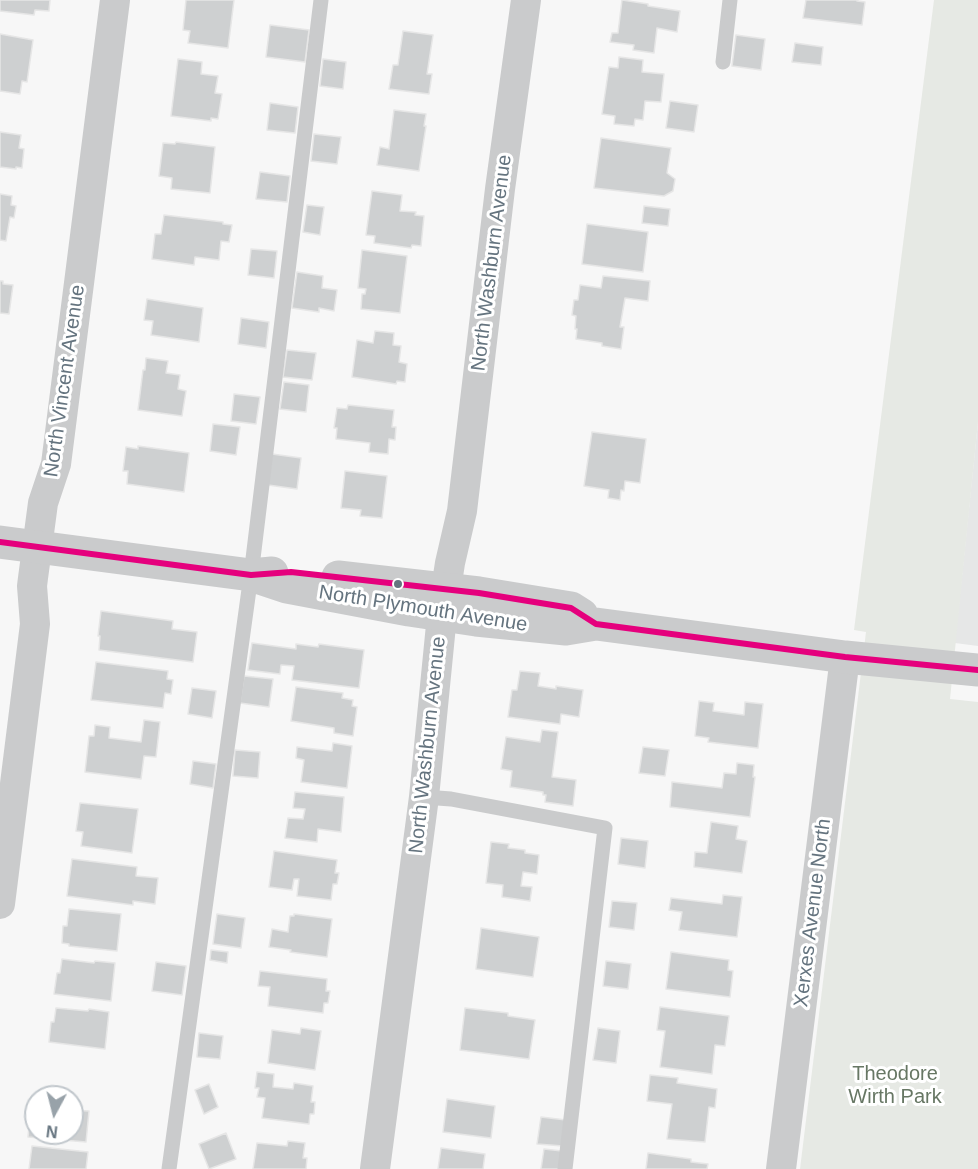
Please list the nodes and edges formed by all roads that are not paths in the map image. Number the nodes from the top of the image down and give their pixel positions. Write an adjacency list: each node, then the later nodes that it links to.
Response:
1 (115, 0): 7 (street, North Vincent Avenue)
2 (321, 0): 8 (lane)
3 (526, 0): 9 (street, North Washburn Avenue)
4 (730, 0): 5 (lane)
5 (723, 62)
6 (0, 542): 7 (street, North Plymouth Avenue)
7 (38, 547): 8 (street, North Plymouth Avenue); 13 (street, North Vincent Avenue)
8 (251, 575): 9 (street, North Plymouth Avenue); 14 (lane)
9 (444, 602): 10 (street, North Plymouth Avenue); 12 (street, North Washburn Avenue)
10 (845, 657): 11 (street, North Plymouth Avenue); 17 (street, Xerxes Avenue North)
11 (978, 670)
12 (424, 797): 15 (street, North Washburn Avenue); 16 (lane)
13 (0, 904)
14 (169, 1169)
15 (375, 1169)
16 (565, 1169)
17 (781, 1169)

